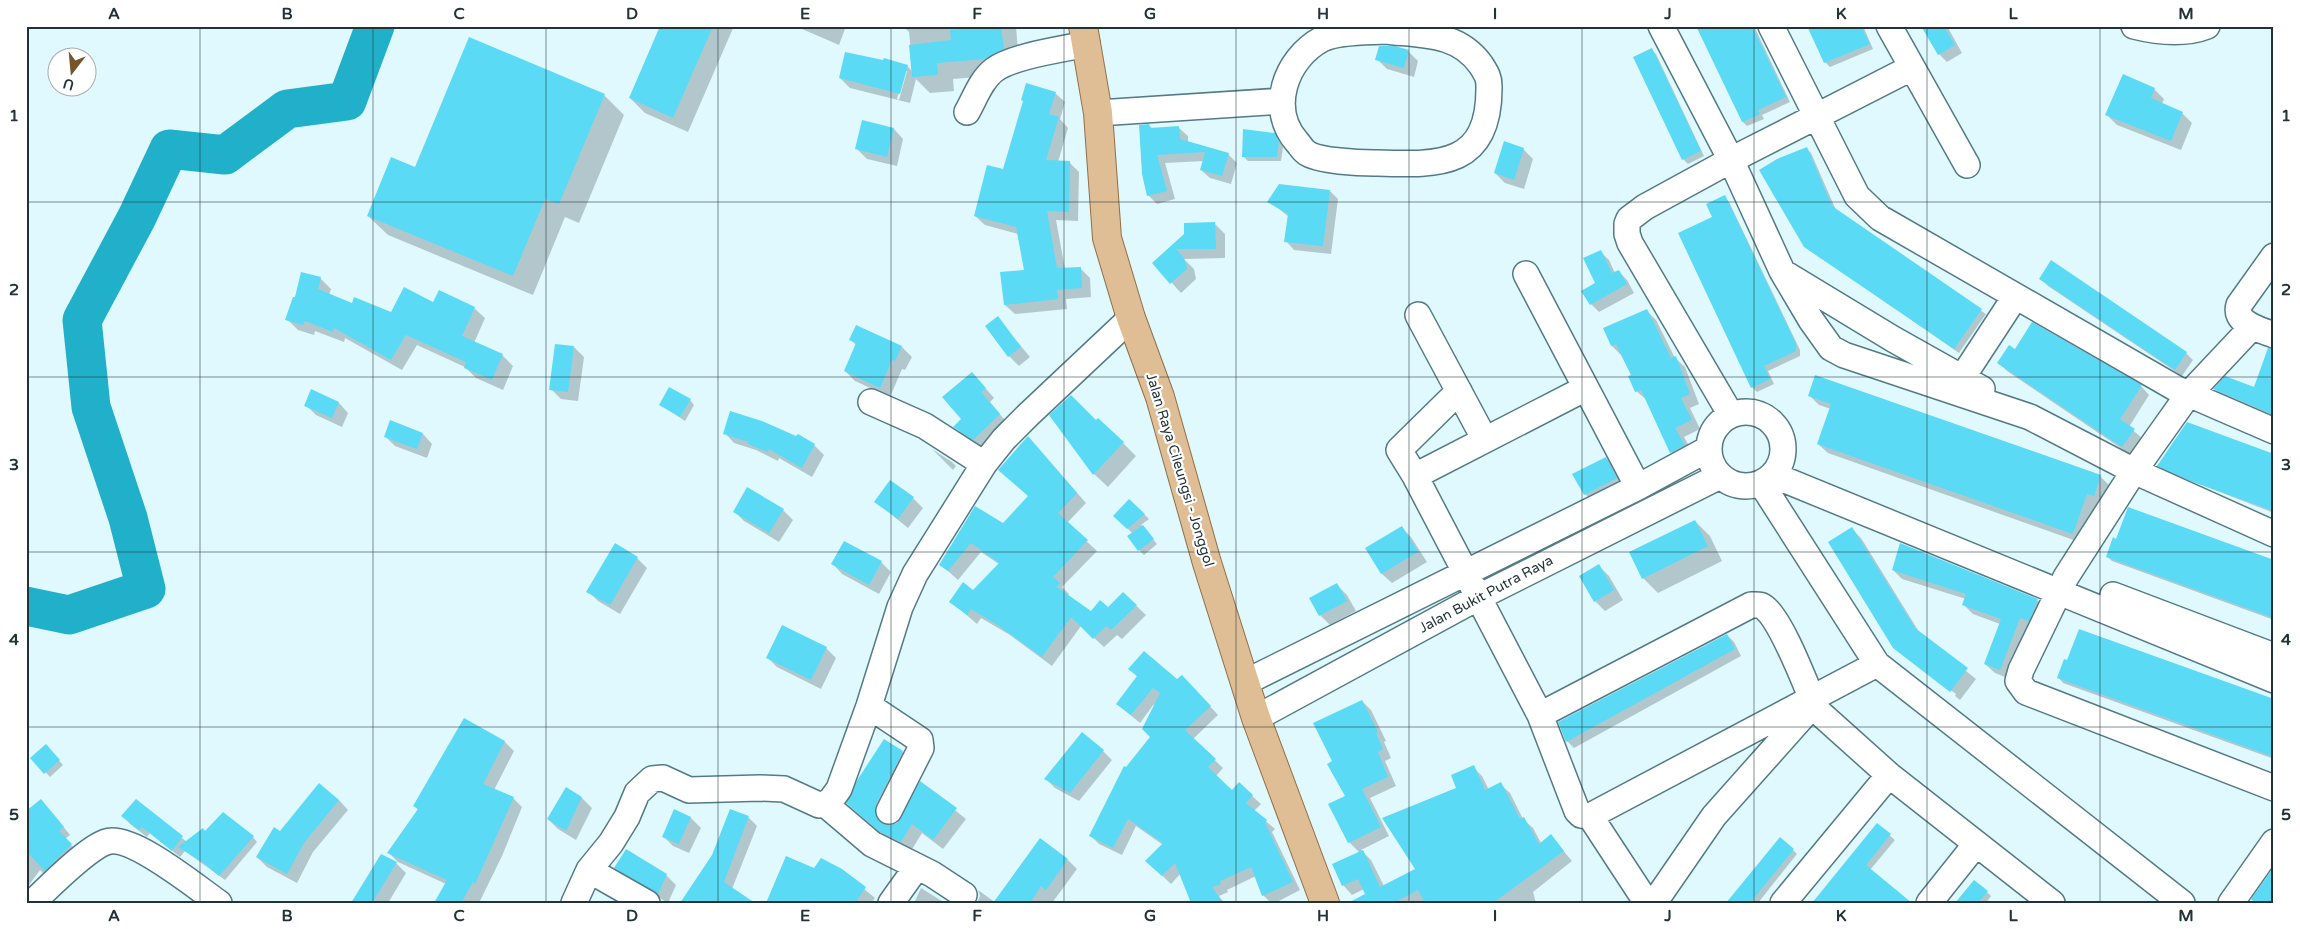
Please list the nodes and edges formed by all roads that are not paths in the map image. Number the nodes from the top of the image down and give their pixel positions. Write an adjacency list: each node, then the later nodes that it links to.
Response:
1 (1661, 26): 12 (street)
2 (1771, 26): 11 (street)
3 (1889, 26): 7 (street)
4 (2134, 26): 5 (street)
5 (2207, 26)
6 (1085, 35): 9 (street); 10 (main road, Jalan Raya Cileungsi - Jonggol)
7 (1911, 68): 11 (street); 13 (street)
8 (1282, 101): 8 (street); 10 (street)
9 (968, 112)
10 (1098, 113): 19 (main road, Jalan Raya Cileungsi - Jonggol)
11 (1816, 116): 12 (street); 17 (street)
12 (1731, 160): 15 (street); 28 (street)
13 (1967, 165)
14 (2274, 256): 20 (street)
15 (1782, 271): 21 (street); 22 (street)
16 (1526, 274): 24 (street)
17 (2015, 297): 23 (street); 26 (street)
18 (1418, 315): 25 (street)
19 (1131, 318): 33 (street); 46 (main road, Jalan Raya Cileungsi - Jonggol)
20 (2263, 331): 26 (street)
21 (1893, 339): 22 (street); 23 (street)
22 (1872, 363): 29 (street)
23 (1962, 378): 29 (street)
24 (1586, 388): 31 (street); 38 (street)
25 (1459, 392): 31 (street); 36 (street)
26 (2188, 395): 30 (street); 34 (street)
27 (871, 402): 33 (street)
28 (1731, 414): 32 (street); 35 (street)
29 (2030, 417): 34 (street)
30 (2274, 431)
31 (1485, 440): 36 (street)
32 (1708, 450): 37 (street); 38 (street, Jalan Bukit Putra Raya)
33 (984, 464): 48 (street)
34 (2134, 471): 39 (street); 41 (street)
35 (1771, 473): 37 (street); 41 (street); 44 (street)
36 (1415, 476): 40 (street)
37 (1720, 476): 42 (street, Jalan Bukit Putra Raya)
38 (1638, 487): 40 (street, Jalan Bukit Putra Raya)
39 (2274, 534)
40 (1465, 572): 42 (street); 46 (street, Jalan Bukit Putra Raya)
41 (2063, 584): 43 (street); 45 (street); 52 (street)
42 (1478, 597): 49 (street); 50 (street, Jalan Bukit Putra Raya)
43 (2274, 656)
44 (1877, 664): 47 (street); 72 (street)
45 (2274, 680)
46 (1246, 682): 50 (main road, Jalan Raya Cileungsi - Jonggol)
47 (1812, 703): 49 (street); 51 (street); 55 (street); 68 (street)
48 (869, 706): 53 (street); 54 (street)
49 (1540, 715): 55 (street)
50 (1256, 718): 66 (main road, Jalan Raya Cileungsi - Jonggol)
51 (1889, 775): 57 (street); 69 (street)
52 (2274, 788)
53 (825, 804): 58 (street); 59 (street)
54 (889, 811)
55 (1590, 816): 67 (street)
56 (2274, 842): 73 (street)
57 (1976, 844): 70 (street); 71 (street)
58 (916, 868): 60 (street); 65 (street)
59 (589, 870): 63 (street); 64 (street)
60 (964, 894)
61 (32, 903): 62 (street)
62 (219, 903)
63 (574, 903)
64 (647, 903)
65 (891, 903)
66 (1325, 903)
67 (1647, 903)
68 (1654, 903)
69 (1783, 903)
70 (1929, 903)
71 (2052, 903)
72 (2182, 903)
73 (2231, 903)

